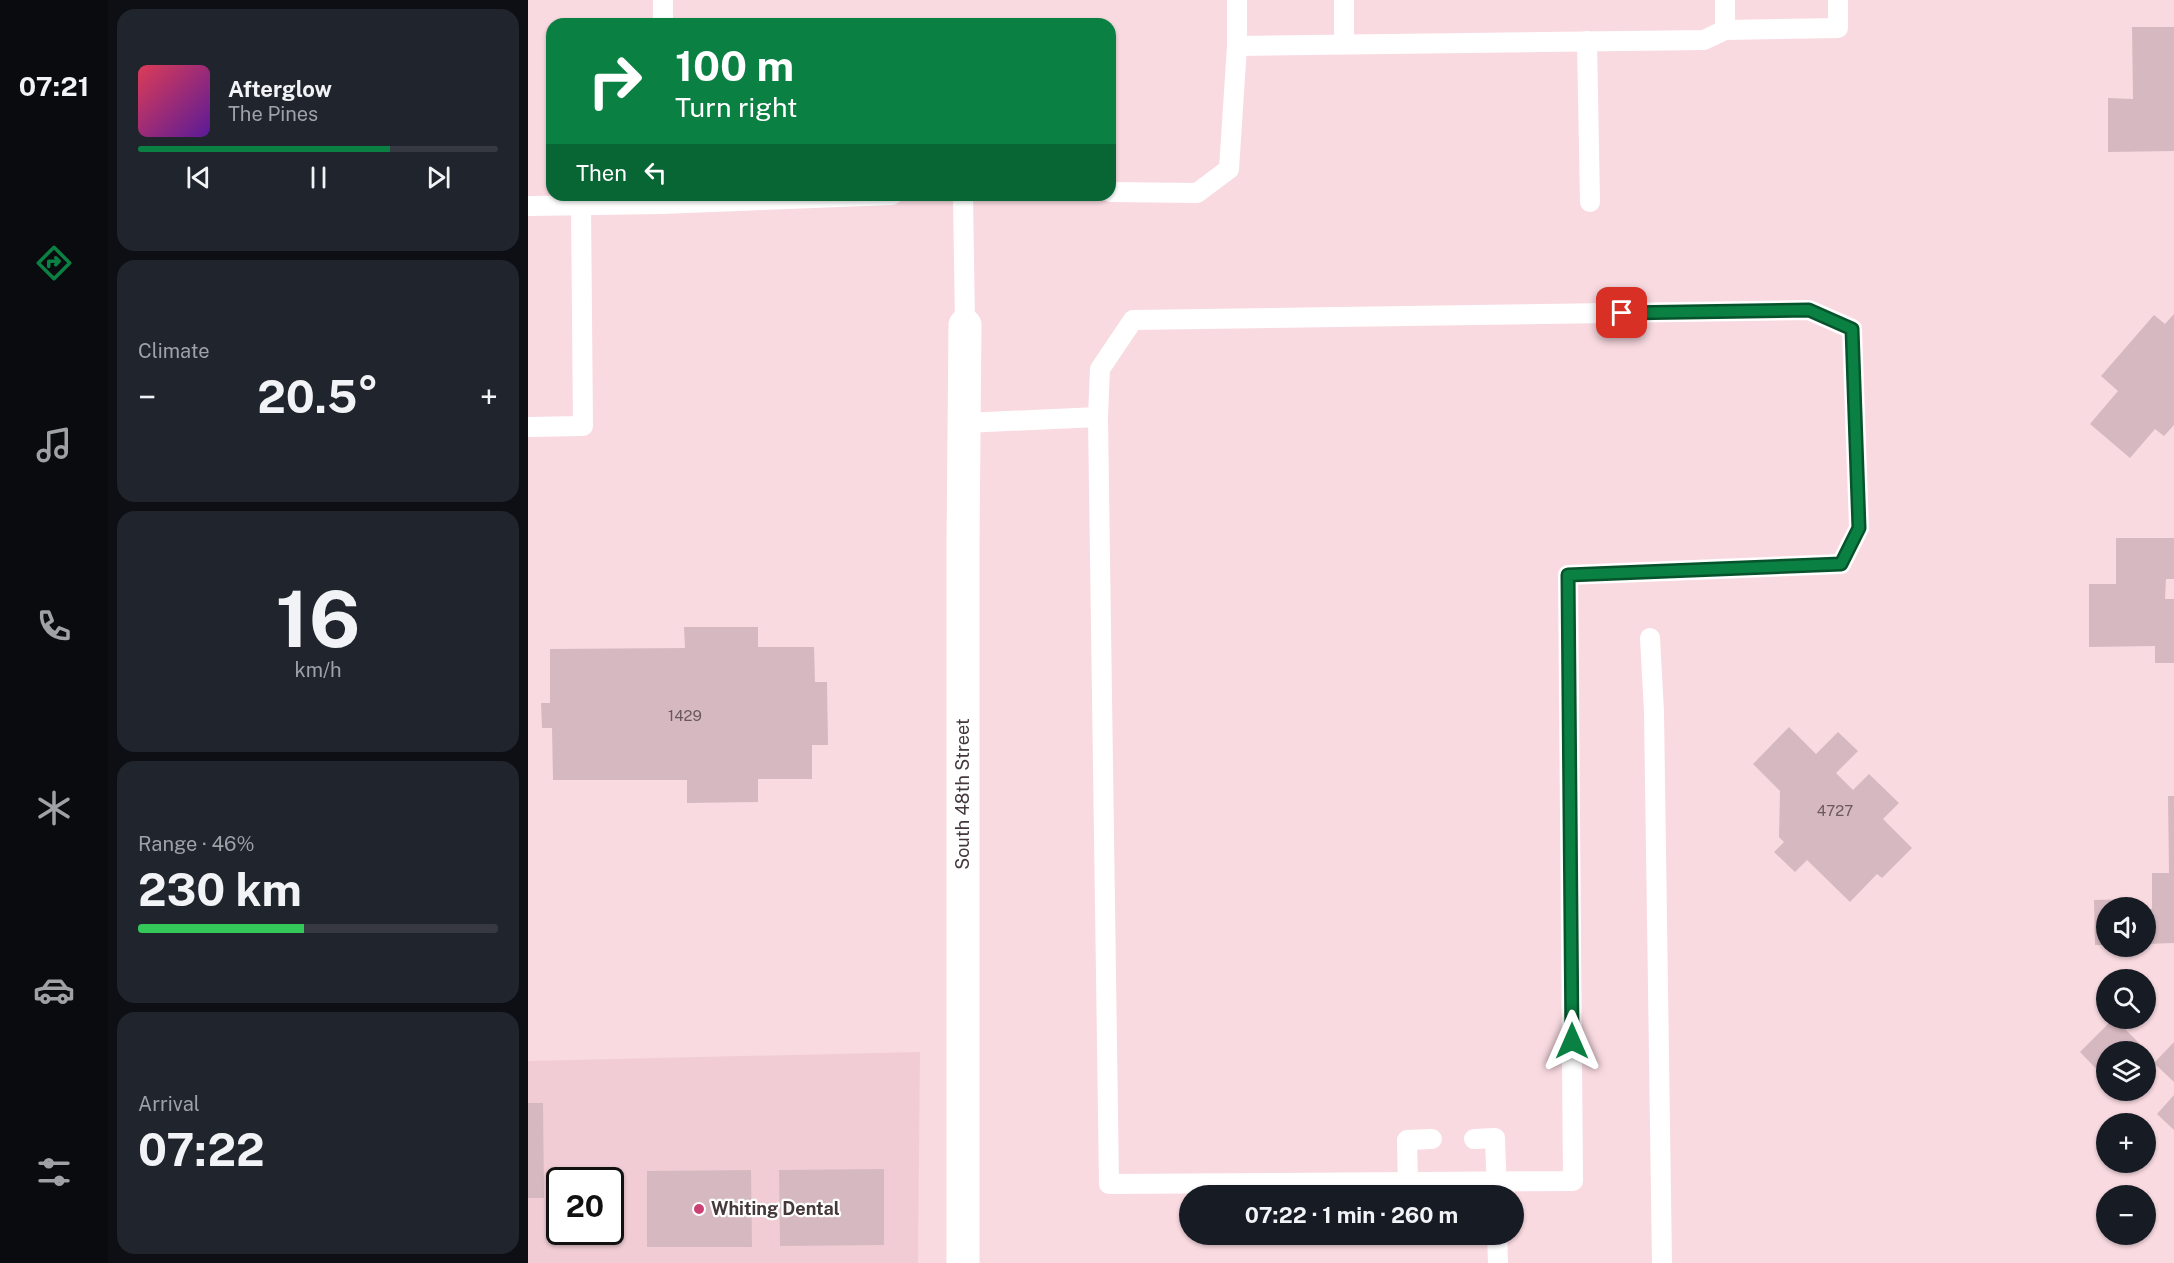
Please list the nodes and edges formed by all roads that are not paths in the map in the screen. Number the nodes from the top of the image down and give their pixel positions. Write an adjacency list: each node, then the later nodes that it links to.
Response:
1 (663, 0): 6 (lane)
2 (1237, 0): 10 (lane)
3 (1344, 0): 9 (lane)
4 (1725, 0): 7 (lane)
5 (1838, 0): 7 (lane)
6 (663, 18)
7 (1725, 30): 8 (lane)
8 (1587, 41): 9 (lane); 14 (lane)
9 (1344, 44): 10 (lane)
10 (1237, 46): 11 (lane)
11 (1116, 192)
12 (635, 201): 15 (lane)
13 (963, 201): 17 (lane)
14 (1590, 202)
15 (581, 205): 16 (lane); 20 (lane)
16 (528, 206)
17 (965, 325): 19 (street, South 48th Street)
18 (1098, 417): 19 (lane); 24 (lane); 27 (lane)
19 (965, 423): 29 (street, South 48th Street)
20 (528, 427)
21 (1650, 638): 31 (lane)
22 (1432, 1139): 24 (lane)
23 (1474, 1139): 26 (lane)
24 (1408, 1183): 25 (lane)
25 (1437, 1185)
26 (1496, 1185)
27 (1524, 1186)
28 (1497, 1245): 30 (lane)
29 (963, 1263)
30 (1498, 1263)
31 (1662, 1263)

